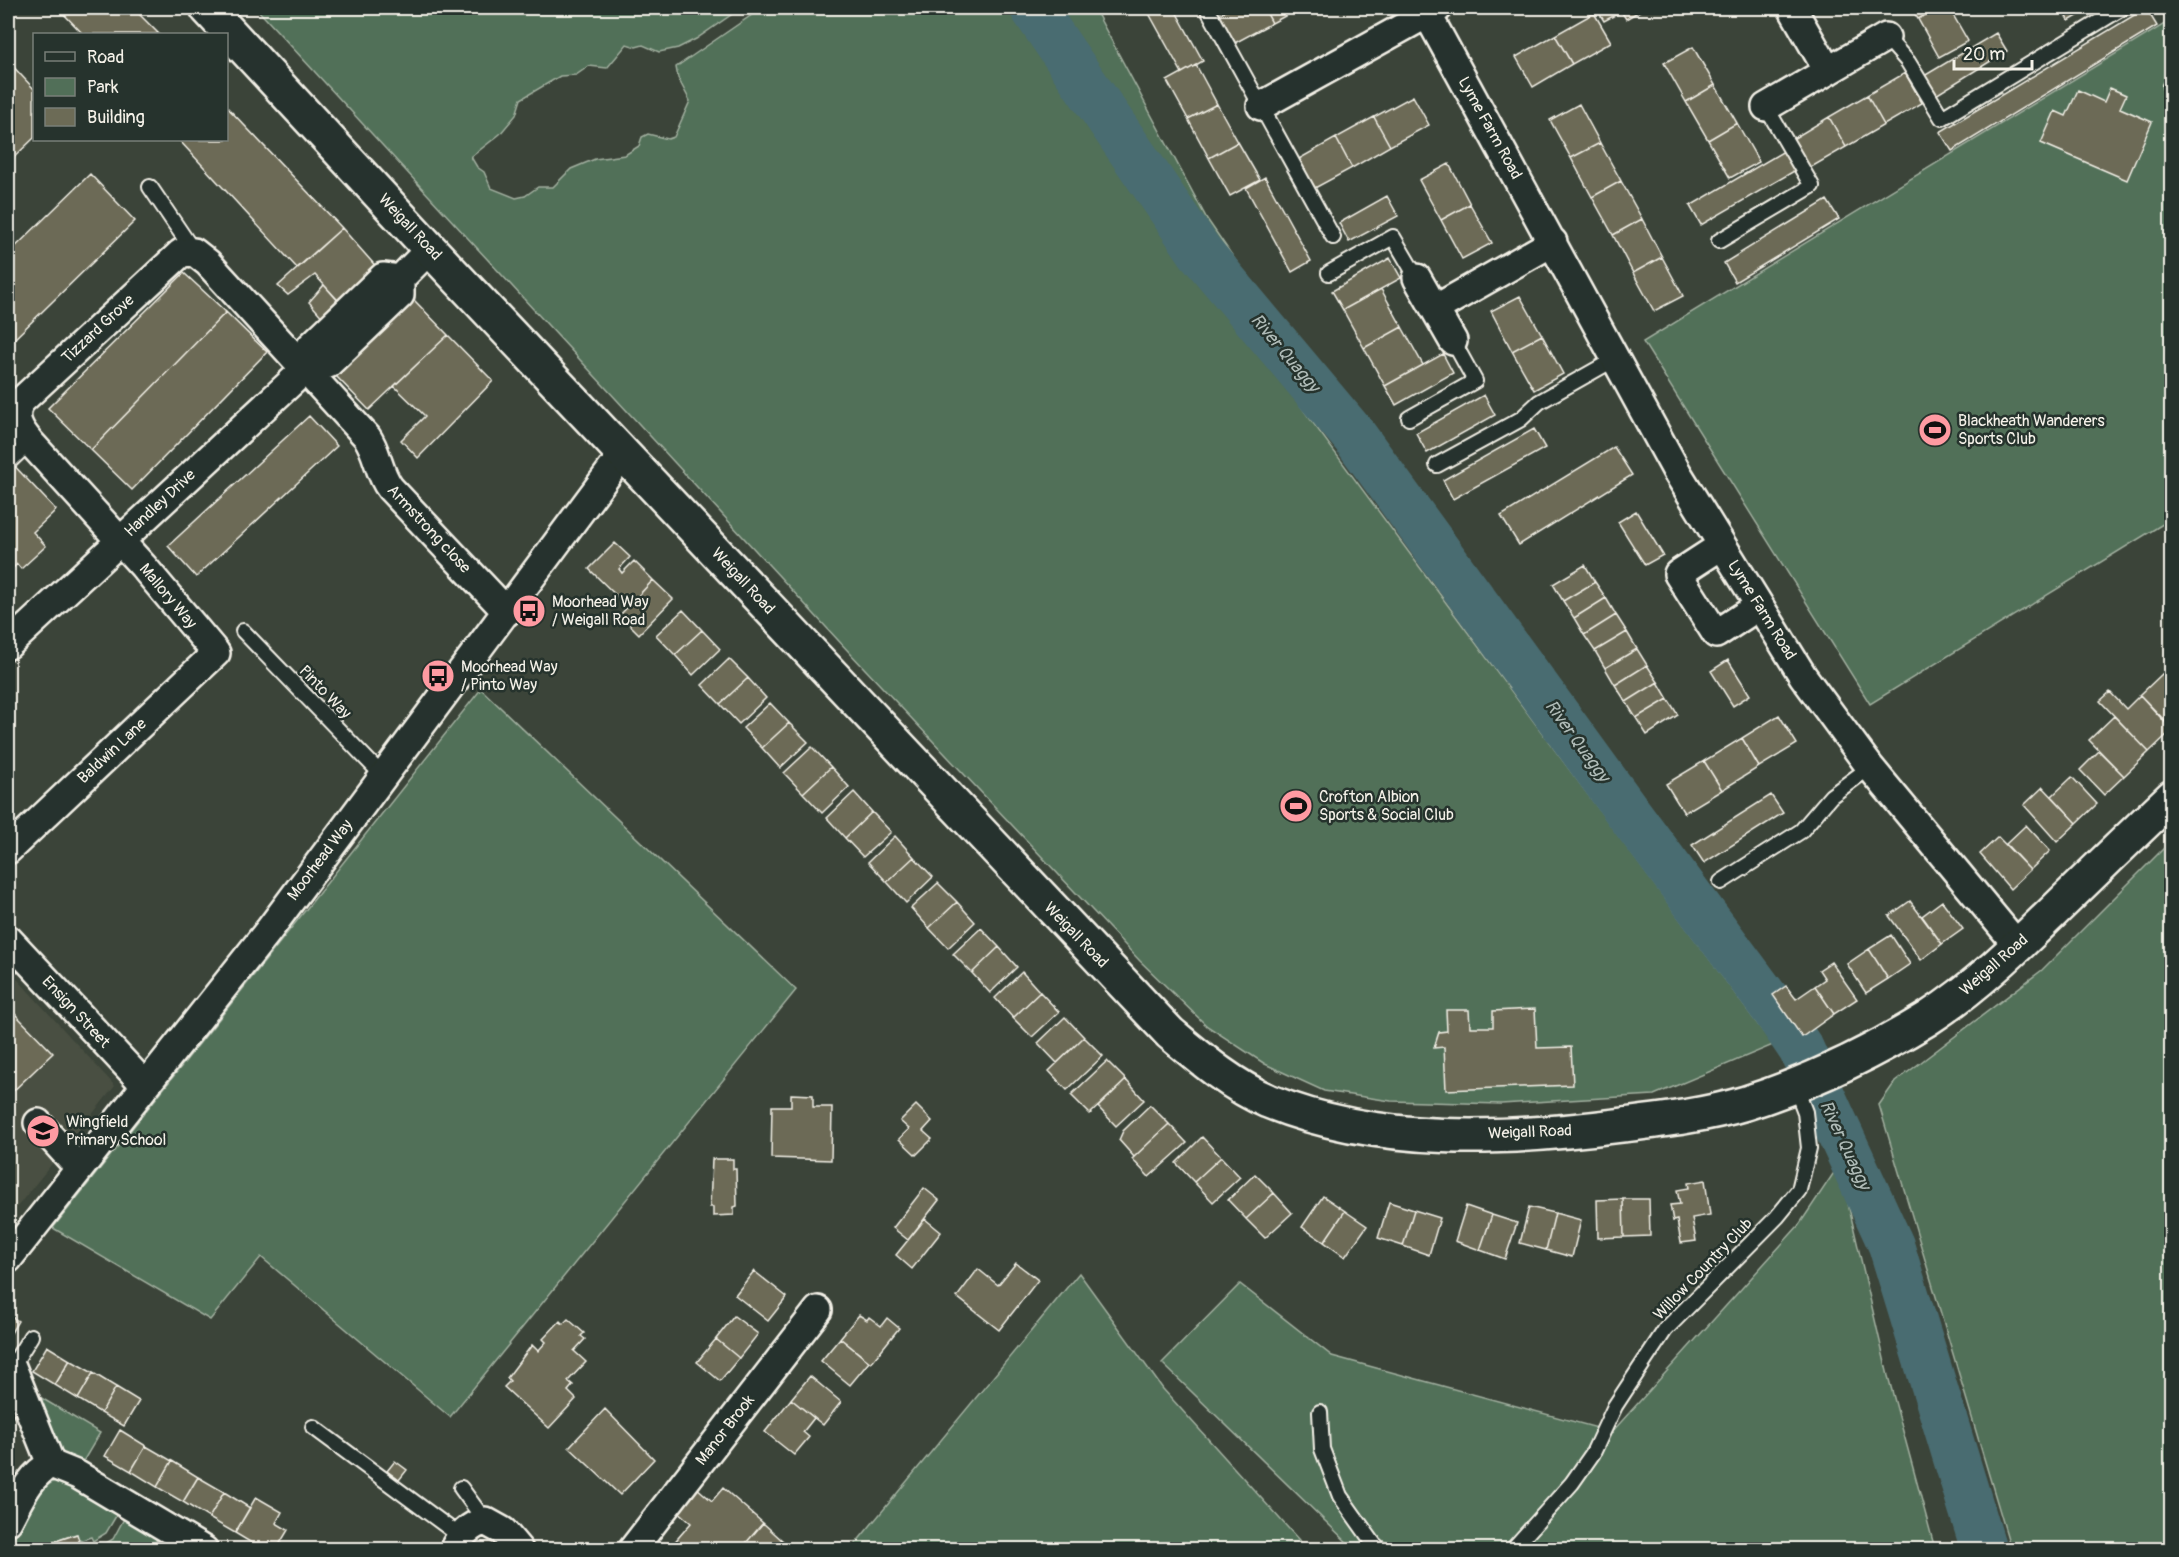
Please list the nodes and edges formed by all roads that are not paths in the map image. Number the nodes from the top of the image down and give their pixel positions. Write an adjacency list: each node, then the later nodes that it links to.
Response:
1 (207, 8): 14 (street, Weigall Road)
2 (1207, 8): 8 (lane)
3 (1792, 8): 7 (street)
4 (2122, 8): 6 (lane)
5 (1430, 10): 8 (street, Lyme Farm Road); 13 (street, Lyme Farm Road)
6 (1886, 37): 7 (street)
7 (1828, 71): 9 (street)
8 (1261, 106): 11 (lane)
9 (1766, 107): 12 (lane)
10 (150, 186): 15 (lane)
11 (1333, 237)
12 (1719, 241)
13 (1552, 242): 18 (street); 20 (street, Lyme Farm Road)
14 (430, 249): 21 (street, Handley Drive); 24 (street, Weigall Road)
15 (194, 252): 21 (street); 23 (street, Tizzard Grove)
16 (1329, 273): 17 (lane)
17 (1417, 278): 18 (street)
18 (1435, 309): 19 (street)
19 (1453, 341): 22 (lane)
20 (1615, 359): 26 (lane); 28 (street, Lyme Farm Road)
21 (309, 366): 27 (street, Handley Drive); 30 (street, Armstrong close)
22 (1409, 418)
23 (30, 442): 25 (lane); 27 (street, Tizzard Grove)
24 (623, 454): 30 (street, Moorhead Way); 41 (street, Weigall Road)
25 (10, 461)
26 (1437, 465)
27 (119, 541): 32 (street, Handley Drive); 33 (street, Mallory Way)
28 (1721, 546): 29 (street, Lyme Farm Road); 29 (street)
29 (1759, 606): 34 (street, Lyme Farm Road)
30 (507, 612): 35 (street, Moorhead Way)
31 (243, 631): 35 (lane, Pinto Way)
32 (8, 645)
33 (216, 653): 37 (street, Baldwin Lane)
34 (1870, 766): 38 (lane); 40 (street, Lyme Farm Road)
35 (383, 776): 42 (street, Moorhead Way)
36 (2172, 797): 40 (street, Weigall Road)
37 (8, 850)
38 (1721, 882)
39 (8, 939): 42 (street, Ensign Street)
40 (2018, 946): 41 (street, Weigall Road)
41 (1808, 1080): 59 (lane, Willow Country Club)
42 (145, 1085): 44 (street, Moorhead Way)
43 (38, 1123): 44 (street)
44 (80, 1168): 45 (street, Moorhead Way)
45 (8, 1259)
46 (819, 1310): 57 (street, Manor Brook)
47 (31, 1336): 48 (lane)
48 (10, 1371): 51 (street)
49 (1320, 1412): 58 (lane)
50 (313, 1427): 54 (lane)
51 (51, 1464): 53 (street); 55 (street)
52 (461, 1488): 54 (lane)
53 (8, 1521)
54 (468, 1533): 56 (street)
55 (187, 1545)
56 (519, 1550)
57 (632, 1550)
58 (1381, 1550)
59 (1512, 1550)

